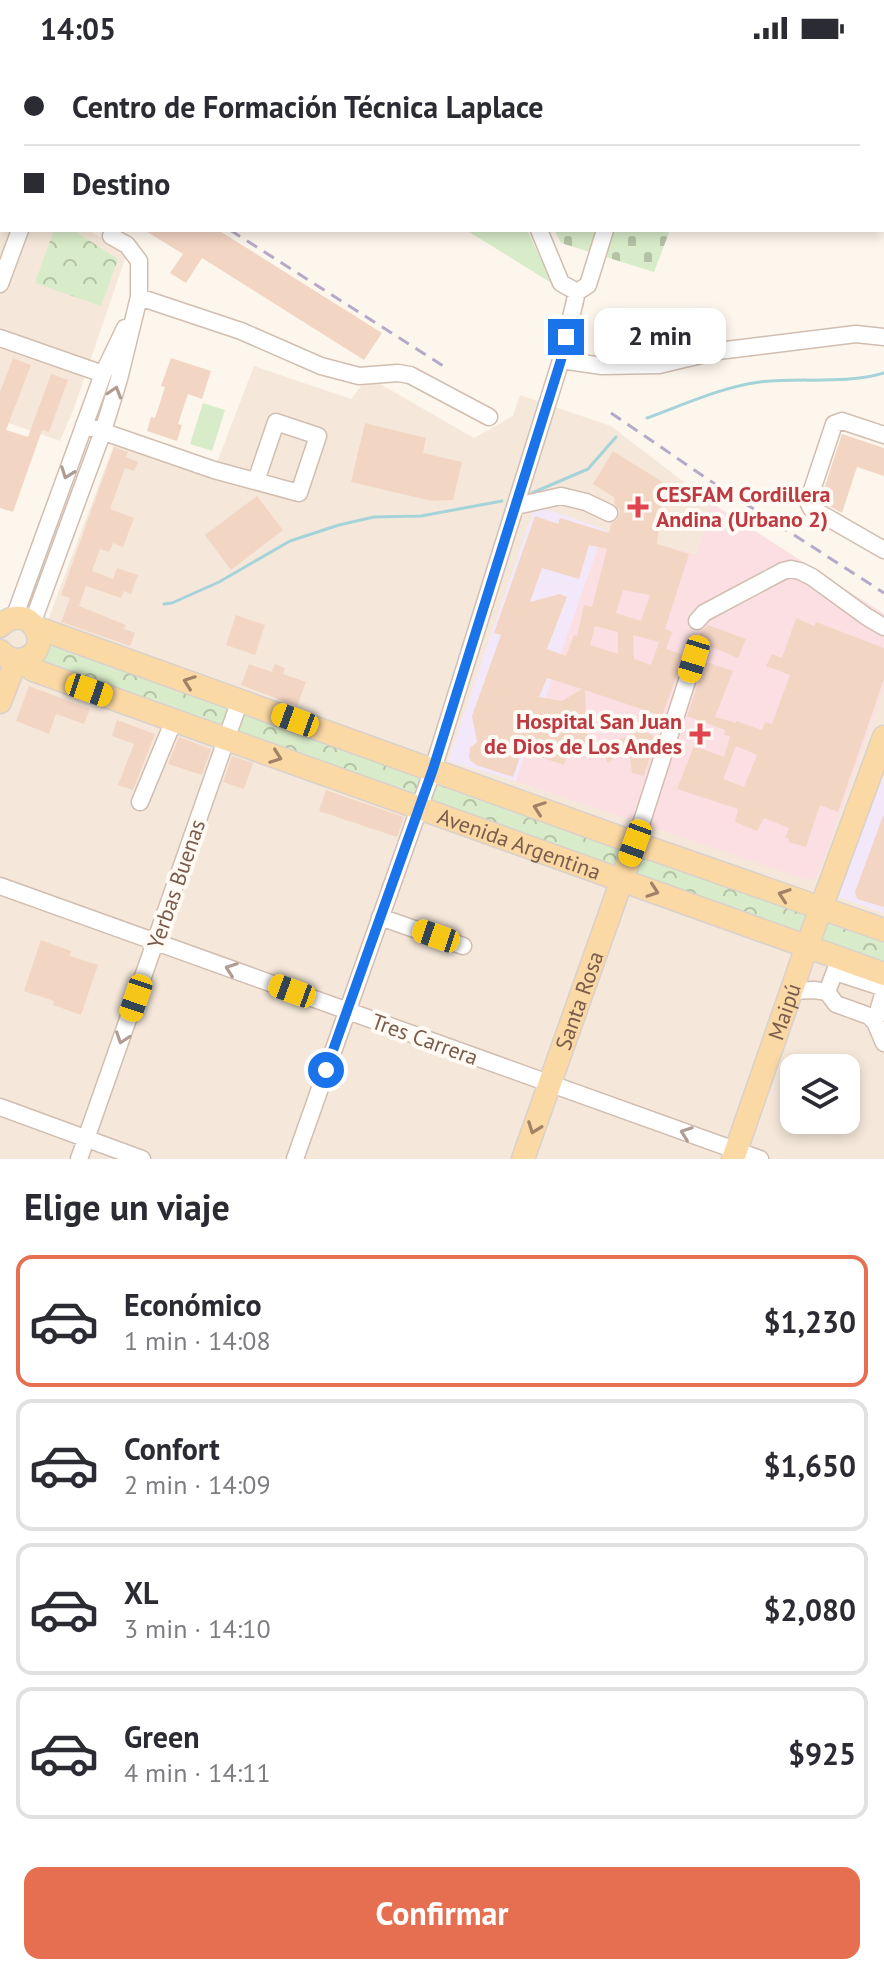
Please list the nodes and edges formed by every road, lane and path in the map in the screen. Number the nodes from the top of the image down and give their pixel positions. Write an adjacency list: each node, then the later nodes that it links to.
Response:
1 (19, 232): 5 (street)
2 (108, 232): 7 (street)
3 (540, 232): 6 (street)
4 (604, 232): 6 (street)
5 (0, 284)
6 (577, 292): 10 (street)
7 (139, 297): 11 (street); 12 (street); 14 (street, one-way to 7)
8 (884, 337): 10 (street)
9 (0, 338): 11 (street)
10 (561, 360): 17 (street)
11 (103, 374): 13 (street)
12 (489, 417)
13 (84, 425): 14 (street); 20 (street, one-way to 20)
14 (103, 431): 16 (street); 20 (street)
15 (884, 435): 19 (street)
16 (256, 481): 16 (street)
17 (516, 506): 18 (street); 30 (street)
18 (609, 513)
19 (884, 550)
20 (16, 621): 24 (main road); 25 (main road, Avenida Argentina, one-way to 20)
21 (697, 621): 22 (street)
22 (884, 627)
23 (694, 659): 33 (street)
24 (9, 660): 26 (main road); 27 (main road, Avenida Argentina)
25 (240, 700): 29 (street, Yerbas Buenas); 30 (main road, Avenida Argentina)
26 (0, 702)
27 (174, 720): 29 (main road, Avenida Argentina); 31 (street)
28 (884, 737): 36 (main road, Maipú)
29 (227, 738): 32 (main road, Avenida Argentina, one-way to 32); 39 (street, Yerbas Buenas)
30 (433, 769): 32 (street); 33 (main road, Avenida Argentina, one-way to 30)
31 (140, 802)
32 (419, 809): 34 (main road, Avenida Argentina); 37 (street)
33 (635, 843): 34 (main road, Santa Rosa); 36 (main road, Avenida Argentina, one-way to 33)
34 (622, 881): 41 (main road, Avenida Argentina, one-way to 41); 50 (main road, Santa Rosa)
35 (0, 886): 39 (street, Tres Carrera)
36 (821, 908): 38 (main road, Avenida Argentina); 41 (main road, Maipú)
37 (380, 917): 40 (street); 47 (street)
38 (884, 930)
39 (155, 942): 47 (street, Tres Carrera, one-way to 39); 52 (street, Yerbas Buenas, one-way to 52)
40 (463, 946)
41 (807, 946): 42 (main road, Avenida Argentina); 45 (main road, Maipú)
42 (838, 965): 43 (main road, Avenida Argentina); 44 (street); 46 (street)
43 (884, 974)
44 (884, 990): 48 (street)
45 (792, 991): 46 (street); 53 (main road, Maipú)
46 (827, 992): 48 (street)
47 (347, 1011): 50 (street, Tres Carrera); 56 (street)
48 (875, 1022): 49 (street)
49 (884, 1043)
50 (550, 1084): 53 (street, Tres Carrera, one-way to 50); 57 (main road, Santa Rosa, one-way to 57)
51 (0, 1107): 52 (street)
52 (86, 1139): 54 (street, Yerbas Buenas); 55 (street)
53 (734, 1155): 58 (street, Tres Carrera)
54 (79, 1159)
55 (142, 1159)
56 (295, 1159)
57 (523, 1159)
58 (760, 1159)

